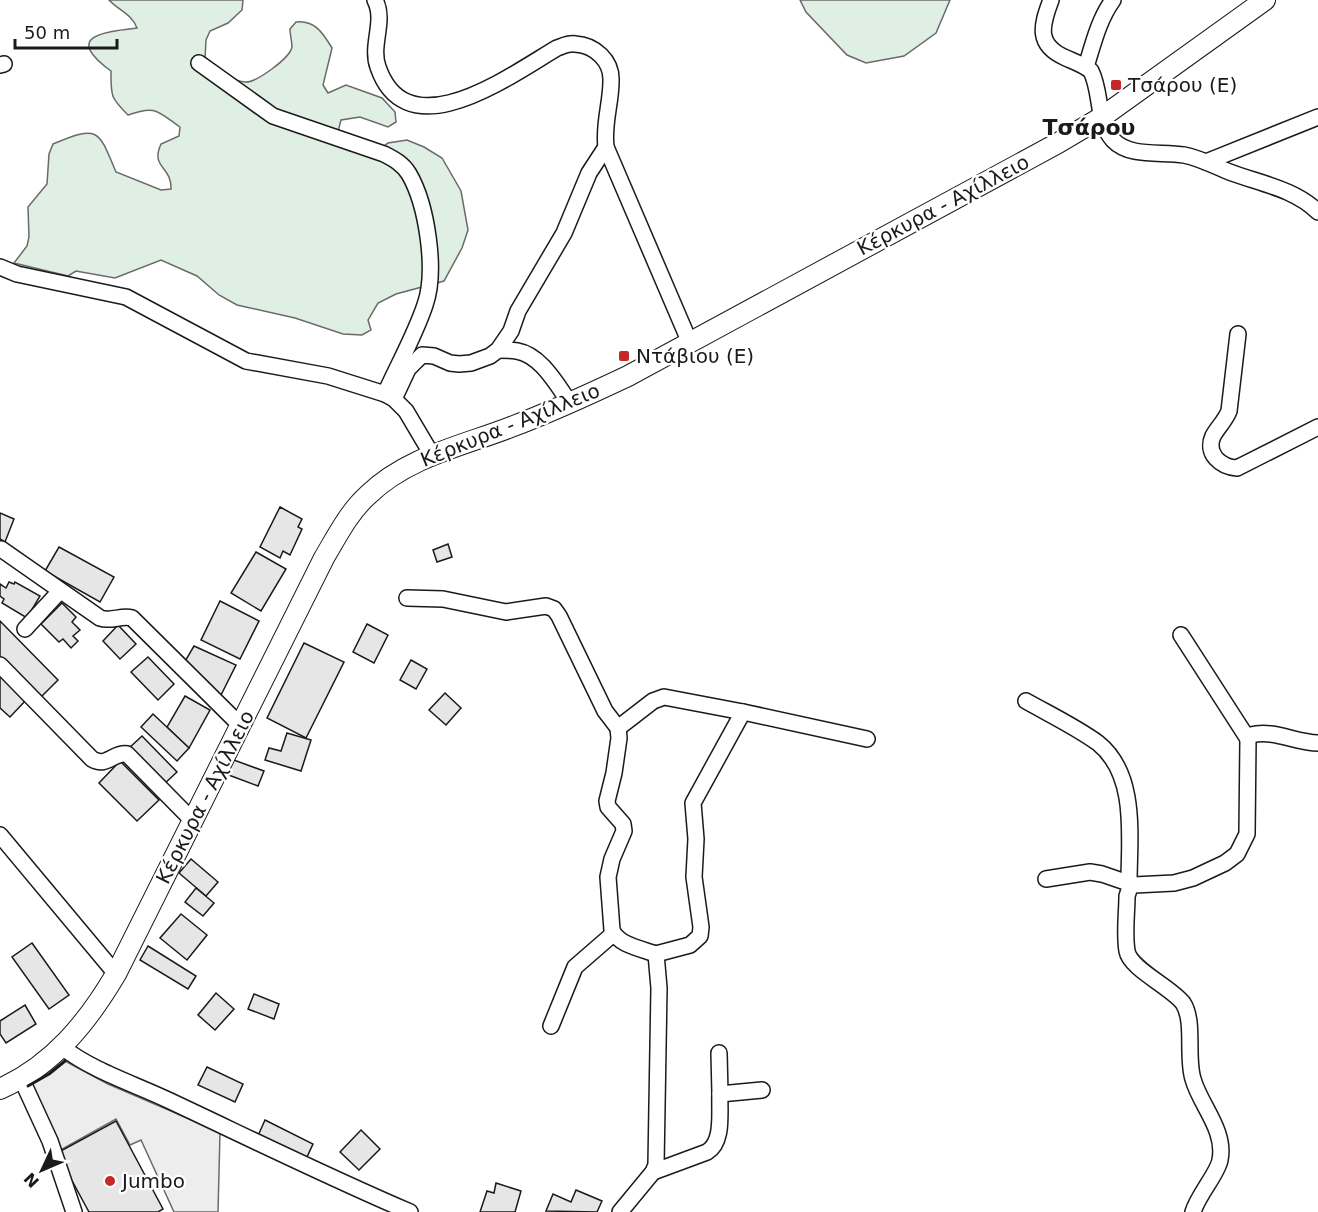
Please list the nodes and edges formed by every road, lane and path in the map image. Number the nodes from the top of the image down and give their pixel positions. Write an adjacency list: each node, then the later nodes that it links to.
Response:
1 (375, 0): 9 (street)
2 (1051, 0): 6 (street)
3 (1113, 0): 6 (street)
4 (1265, 0): 7 (main road, Κέρκυρα - Αχίλλειο)
5 (199, 63): 16 (street)
6 (1086, 67): 7 (street)
7 (1102, 117): 10 (street); 14 (main road, Κέρκυρα - Αχίλλειο)
8 (1318, 117): 10 (street)
9 (606, 147): 14 (street); 15 (street)
10 (1206, 162): 11 (street)
11 (1318, 212)
12 (0, 267): 16 (street)
13 (1238, 334): 18 (street)
14 (690, 343): 17 (main road, Κέρκυρα - Αχίλλειο)
15 (498, 350): 16 (street); 17 (street)
16 (389, 397): 19 (street)
17 (570, 403): 19 (main road, Κέρκυρα - Αχίλλειο)
18 (1318, 427)
19 (432, 455): 28 (main road, Κέρκυρα - Αχίλλειο)
20 (1, 549): 21 (street)
21 (60, 591): 23 (street); 28 (street)
22 (407, 598): 29 (street)
23 (25, 629)
24 (1181, 635): 31 (street)
25 (0, 665): 33 (street)
26 (1026, 701): 36 (street)
27 (742, 712): 29 (street); 30 (street); 38 (street)
28 (241, 726): 33 (main road, Κέρκυρα - Αχίλλειο)
29 (618, 728): 37 (street)
30 (867, 739)
31 (1248, 739): 32 (street); 36 (street)
32 (1318, 743)
33 (192, 820): 39 (main road, Κέρκυρα - Αχίλλειο)
34 (0, 835): 39 (street)
35 (1046, 879): 36 (street)
36 (1132, 884): 52 (street)
37 (613, 934): 38 (street); 40 (street)
38 (656, 954): 47 (street)
39 (116, 974): 41 (main road, Κέρκυρα - Αχίλλειο)
40 (552, 1026)
41 (62, 1047): 43 (main road, Κέρκυρα - Αχίλλειο); 48 (street)
42 (719, 1053): 46 (street)
43 (21, 1078): 44 (main road, Κέρκυρα - Αχίλλειο); 49 (street)
44 (0, 1089)
45 (762, 1090): 46 (street)
46 (720, 1094): 47 (street)
47 (653, 1172): 51 (street)
48 (374, 1205): 50 (street)
49 (74, 1212)
50 (410, 1212)
51 (620, 1212)
52 (1193, 1212)

